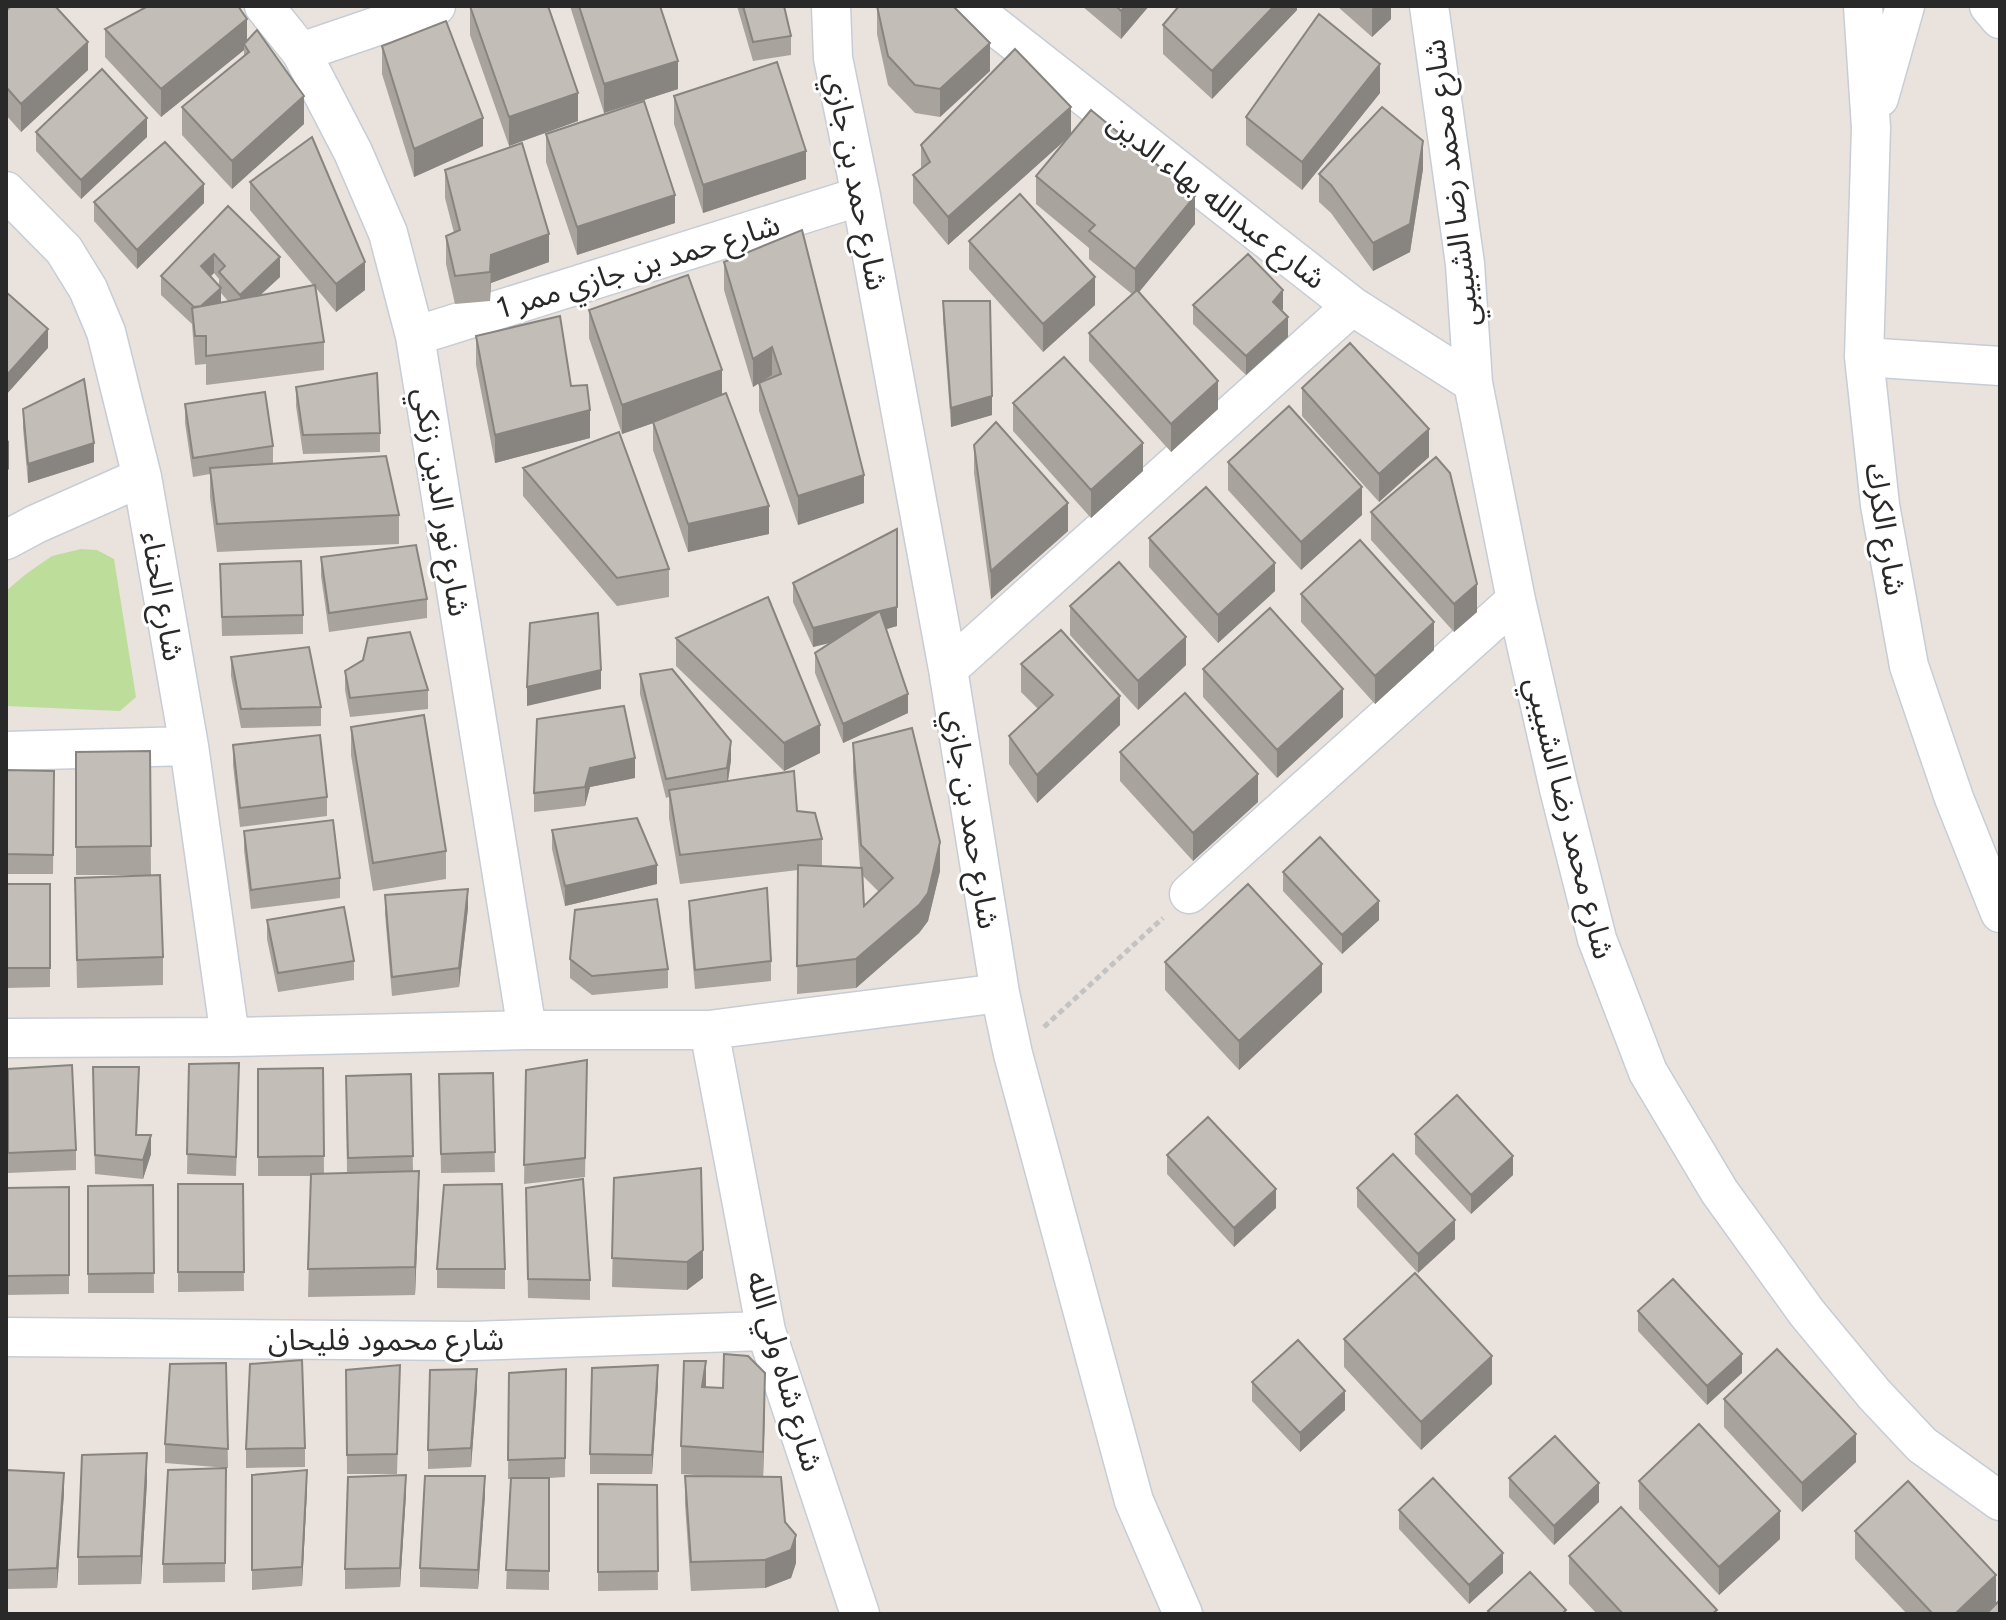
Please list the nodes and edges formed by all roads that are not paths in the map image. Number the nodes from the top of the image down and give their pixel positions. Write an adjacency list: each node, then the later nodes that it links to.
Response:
1 (264, 6): 10 (street, شارع نور الدين زنكي)
2 (436, 6): 10 (street)
3 (831, 6): 13 (street, شارع حمد بن جازي)
4 (969, 6): 14 (street, شارع عبدالله بهاء الدين)
5 (1429, 6): 18 (street, شارع محمد رضا الشبيبي)
6 (1863, 6): 11 (street, شارع الكرك)
7 (1905, 6): 11 (street, شارع الكرك)
8 (1989, 6): 9 (street)
9 (2000, 19)
10 (301, 52): 15 (street, شارع نور الدين زنكي)
11 (1871, 128): 16 (street, شارع الكرك)
12 (6, 191): 19 (street, شارع الحناء)
13 (861, 196): 15 (street, شارع حمد بن جازي ممر 1); 22 (street, شارع حمد بن جازي)
14 (1352, 306): 18 (street, شارع عبدالله بهاء الدين); 22 (street)
15 (415, 336): 28 (street, شارع نور الدين زنكي)
16 (1864, 357): 17 (street); 26 (street, شارع الكرك)
17 (2000, 366)
18 (1473, 383): 21 (street, شارع محمد رضا الشبيبي)
19 (142, 477): 20 (street); 23 (street, شارع الحناء)
20 (6, 540)
21 (1516, 600): 25 (street); 34 (street, شارع محمد رضا الشبيبي)
22 (948, 669): 27 (street, شارع حمد بن جازي)
23 (189, 746): 24 (street); 30 (street, شارع الحناء)
24 (6, 751)
25 (1189, 894)
26 (2000, 913)
27 (1000, 993): 29 (street); 36 (street, شارع حمد بن جازي)
28 (527, 1030): 29 (street); 30 (street)
29 (709, 1030): 32 (street, شارع شاه ولي الله)
30 (230, 1037): 31 (street)
31 (6, 1038)
32 (766, 1331): 33 (street, شارع محمود فليحان); 35 (street, شارع شاه ولي الله)
33 (6, 1337)
34 (2000, 1501)
35 (860, 1614)
36 (1183, 1614)

